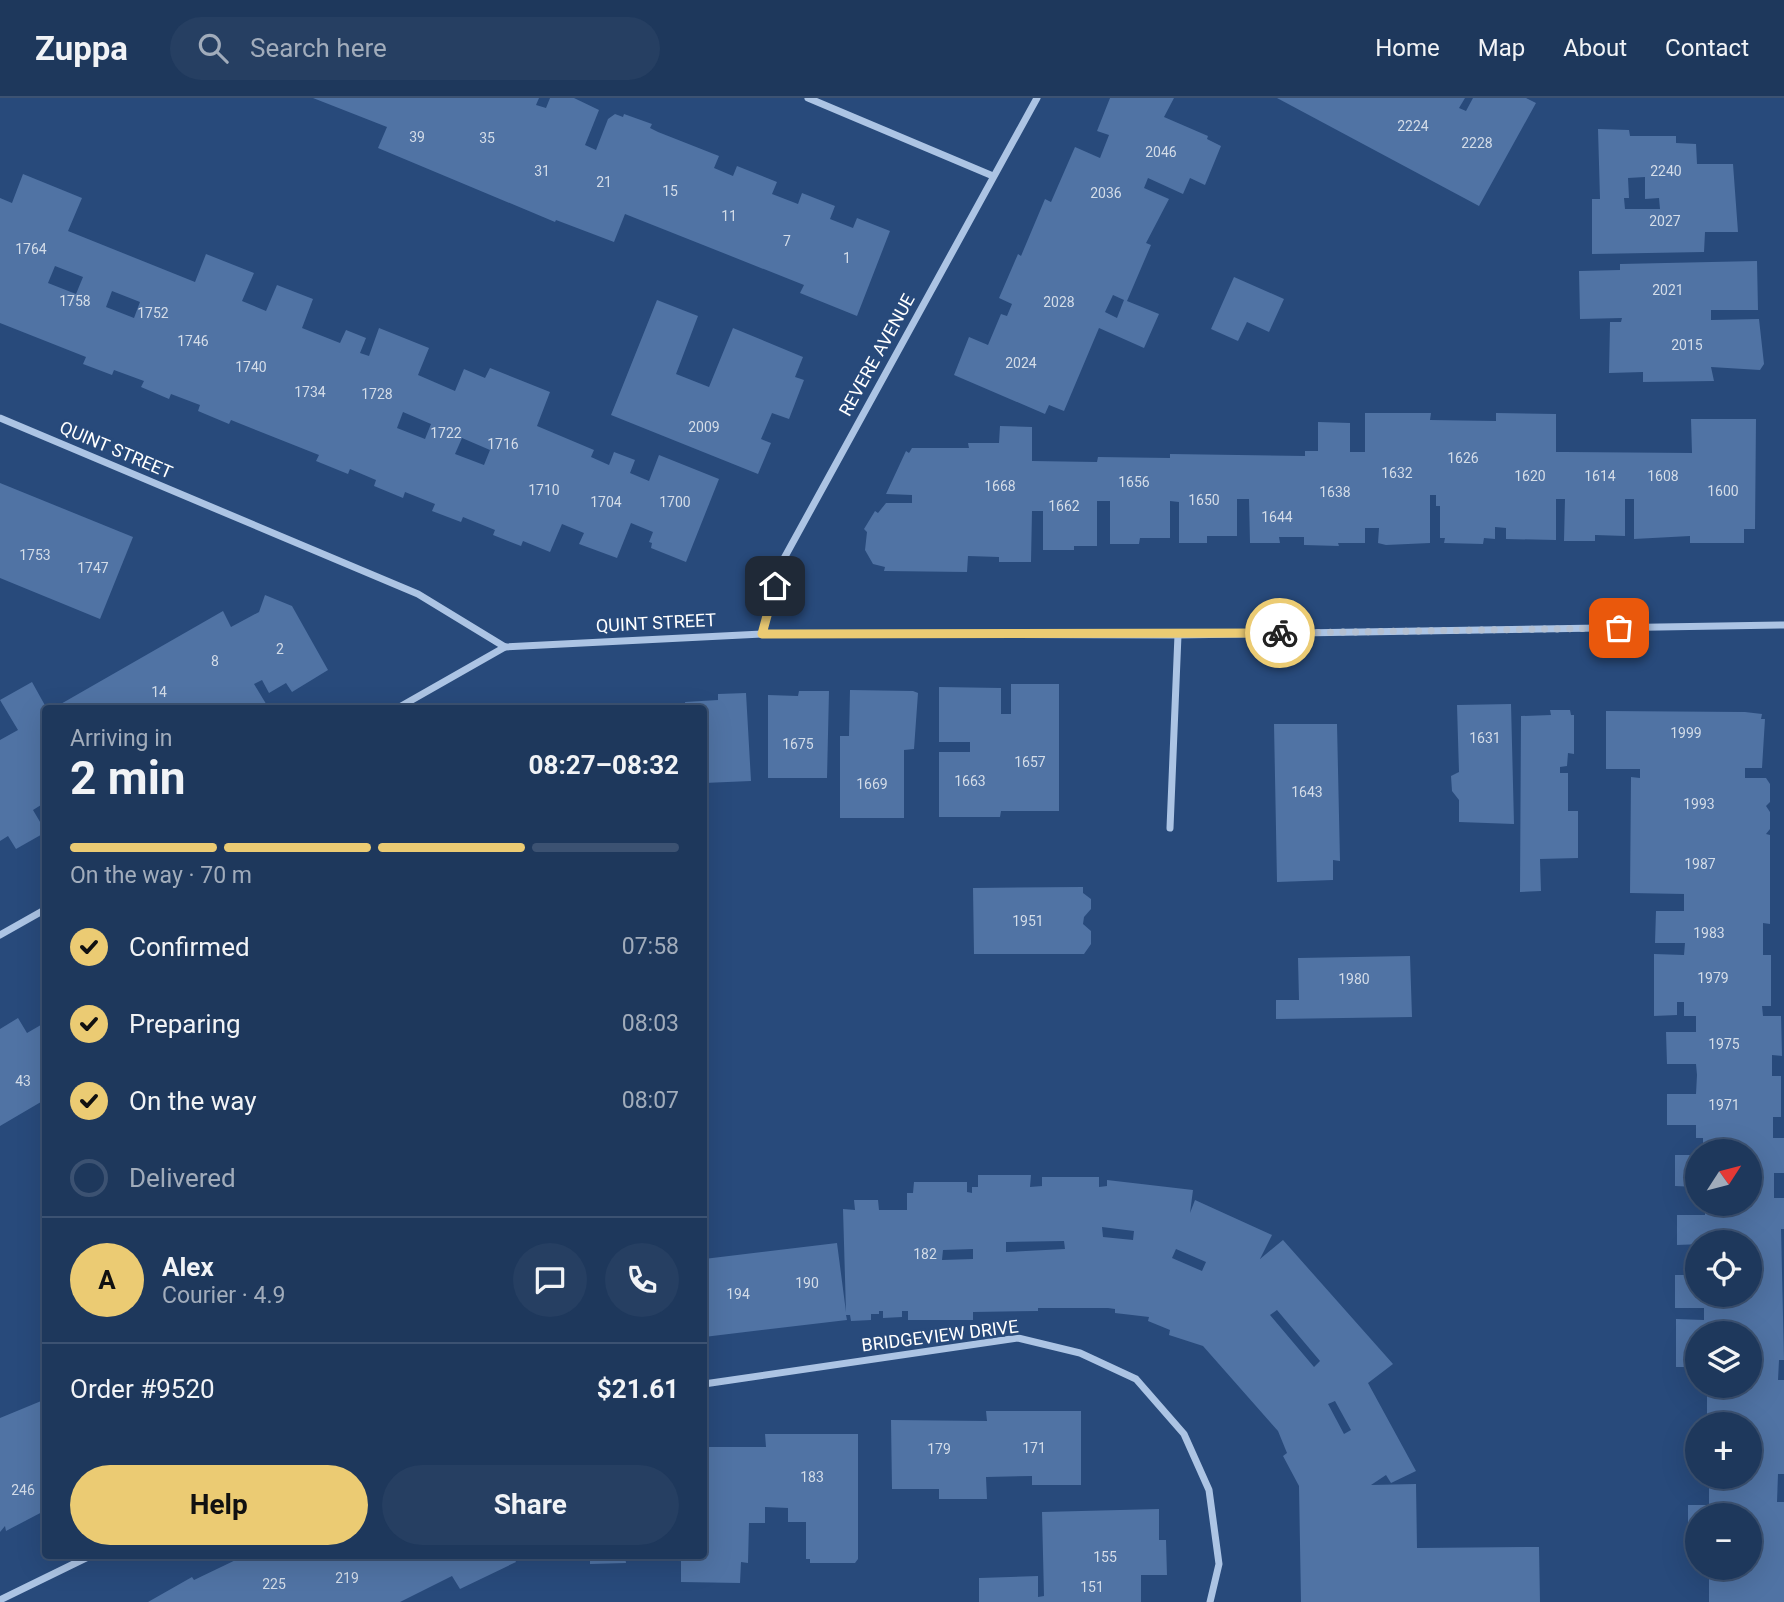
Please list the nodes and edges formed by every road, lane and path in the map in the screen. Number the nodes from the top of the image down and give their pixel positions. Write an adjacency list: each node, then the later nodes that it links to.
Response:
1 (808, 98): 3 (street)
2 (1037, 98): 3 (street, REVERE AVENUE)
3 (993, 176): 6 (street, REVERE AVENUE)
4 (0, 418): 8 (street, QUINT STREET)
5 (1784, 625): 7 (street, QUINT STREET)
6 (762, 634): 7 (street, QUINT STREET); 8 (street, QUINT STREET)
7 (1178, 635): 10 (street)
8 (505, 647): 9 (street)
9 (403, 705)
10 (1170, 828)
11 (42, 911): 12 (street)
12 (0, 935)
13 (707, 1384): 16 (street, BRIDGEVIEW DRIVE)
14 (84, 1559): 15 (street)
15 (0, 1600)
16 (1210, 1602)

